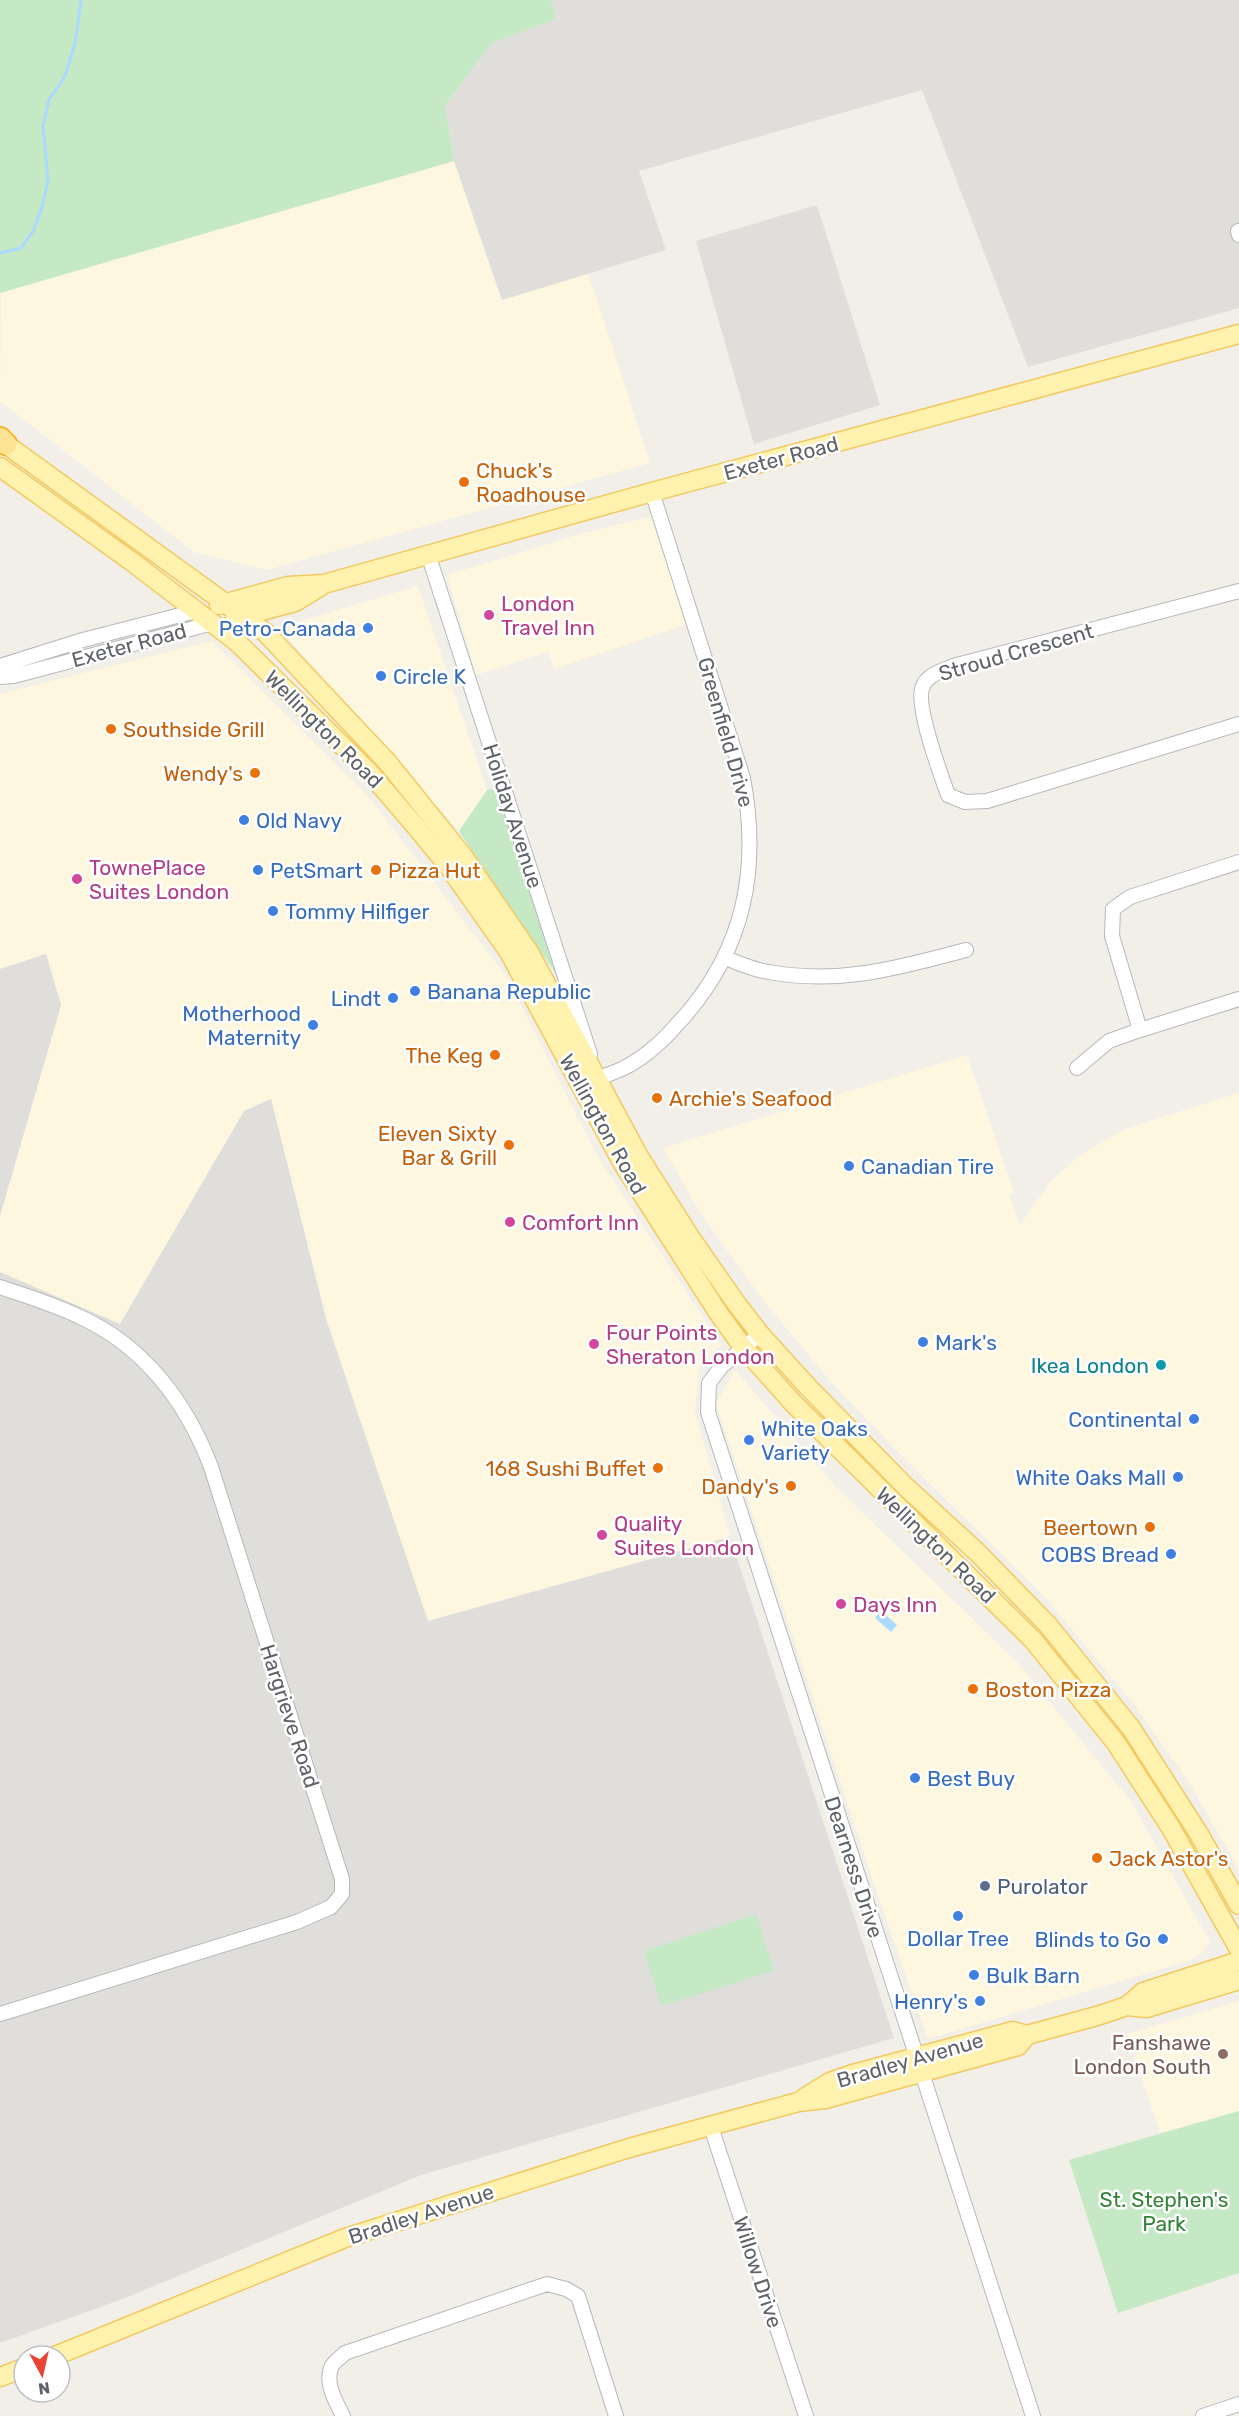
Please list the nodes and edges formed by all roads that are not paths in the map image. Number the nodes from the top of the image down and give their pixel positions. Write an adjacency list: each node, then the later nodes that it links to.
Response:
1 (1239, 334): 4 (main road, Exeter Road)
2 (2, 440): 8 (main road, Wellington Road)
3 (0, 466): 9 (main road, Wellington Road)
4 (652, 492): 5 (main road, Exeter Road); 18 (street, Greenfield Drive)
5 (428, 554): 6 (main road, Exeter Road); 22 (street, Holiday Avenue)
6 (324, 584): 8 (main road, Exeter Road); 10 (main road, Exeter Road)
7 (1239, 591): 15 (street, Stroud Crescent)
8 (227, 603): 9 (main road, Exeter Road); 10 (main road, Wellington Road)
9 (196, 611): 11 (main road, Wellington Road); 12 (street, Exeter Road)
10 (243, 616): 11 (main road, Exeter Road); 14 (main road, Wellington Road)
11 (216, 622): 13 (street, Exeter Road); 14 (main road); 22 (main road, Wellington Road)
12 (0, 666)
13 (0, 677)
14 (338, 709): 22 (main road, Wellington Road)
15 (1239, 724)
16 (1239, 862): 20 (street)
17 (966, 950): 18 (street)
18 (725, 958): 22 (street, Greenfield Drive)
19 (1239, 999): 20 (street)
20 (1140, 1030): 21 (street)
21 (1077, 1068)
22 (589, 1083): 24 (main road, Wellington Road); 25 (main road, Wellington Road)
23 (0, 1287): 33 (street, Hargrieve Road)
24 (760, 1334): 25 (street, Dearness Drive); 26 (main road, Wellington Road)
25 (743, 1347): 27 (main road, Wellington Road); 34 (street, Dearness Drive)
26 (1054, 1633): 27 (main road); 28 (main road, Wellington Road)
27 (1039, 1647): 29 (main road, Wellington Road)
28 (1239, 1905)
29 (1239, 1949)
30 (1239, 1961): 32 (main road, Bradley Avenue)
31 (1239, 1980): 32 (main road, Bradley Avenue)
32 (1127, 2006): 34 (main road, Bradley Avenue)
33 (0, 2014)
34 (918, 2065): 35 (main road, Bradley Avenue); 41 (street, Dearness Drive)
35 (711, 2127): 36 (main road, Bradley Avenue); 40 (street, Willow Drive)
36 (72, 2349)
37 (1239, 2404): 42 (street)
38 (343, 2416): 39 (street)
39 (616, 2416)
40 (806, 2416)
41 (1033, 2416)
42 (1203, 2416)

